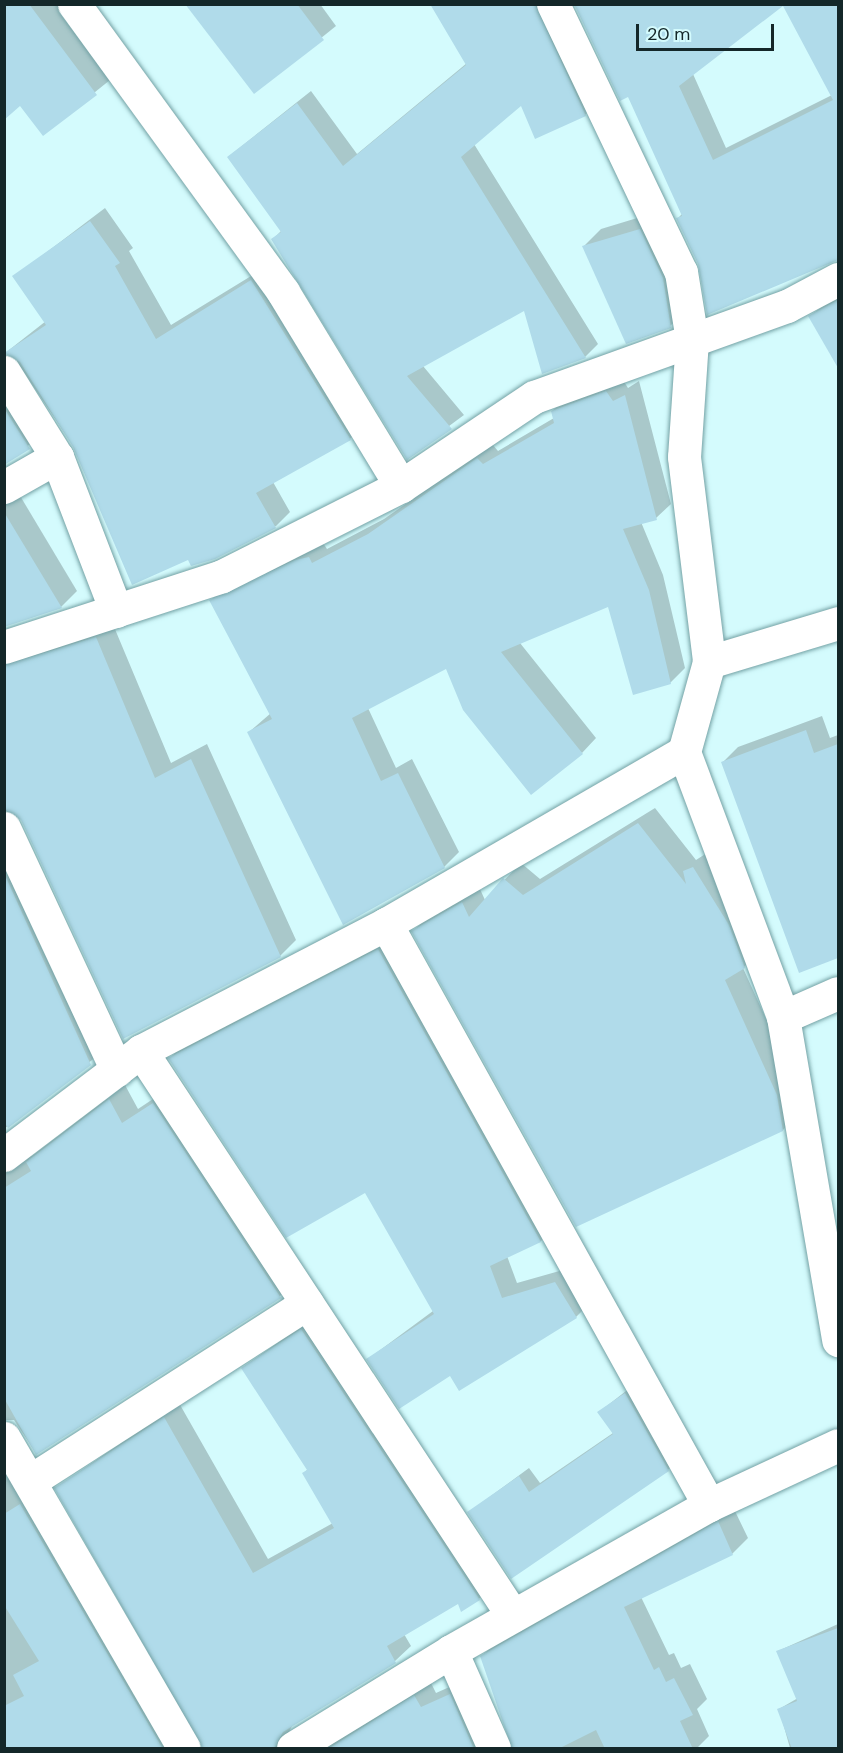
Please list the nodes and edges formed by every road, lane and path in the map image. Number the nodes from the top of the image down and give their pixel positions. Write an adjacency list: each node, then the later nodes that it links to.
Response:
1 (74, 4): 7 (street)
2 (553, 4): 4 (street)
3 (838, 279): 4 (street)
4 (692, 340): 7 (street); 12 (street)
5 (4, 372): 6 (street)
6 (57, 457): 8 (street); 9 (street)
7 (401, 486): 9 (street)
8 (4, 487)
9 (116, 611): 11 (street)
10 (838, 623): 12 (street)
11 (4, 647)
12 (709, 662): 13 (street)
13 (684, 752): 15 (street); 17 (street)
14 (4, 828): 18 (street)
15 (386, 924): 18 (street); 24 (street)
16 (838, 993): 17 (street)
17 (783, 1017): 21 (street)
18 (129, 1060): 19 (street); 20 (street)
19 (4, 1155)
20 (307, 1303): 23 (street); 25 (street)
21 (838, 1340)
22 (838, 1445): 24 (street)
23 (14, 1461): 27 (street)
24 (709, 1505): 25 (street)
25 (513, 1616): 26 (street)
26 (451, 1651): 28 (street); 29 (street)
27 (184, 1749)
28 (293, 1749)
29 (494, 1749)

